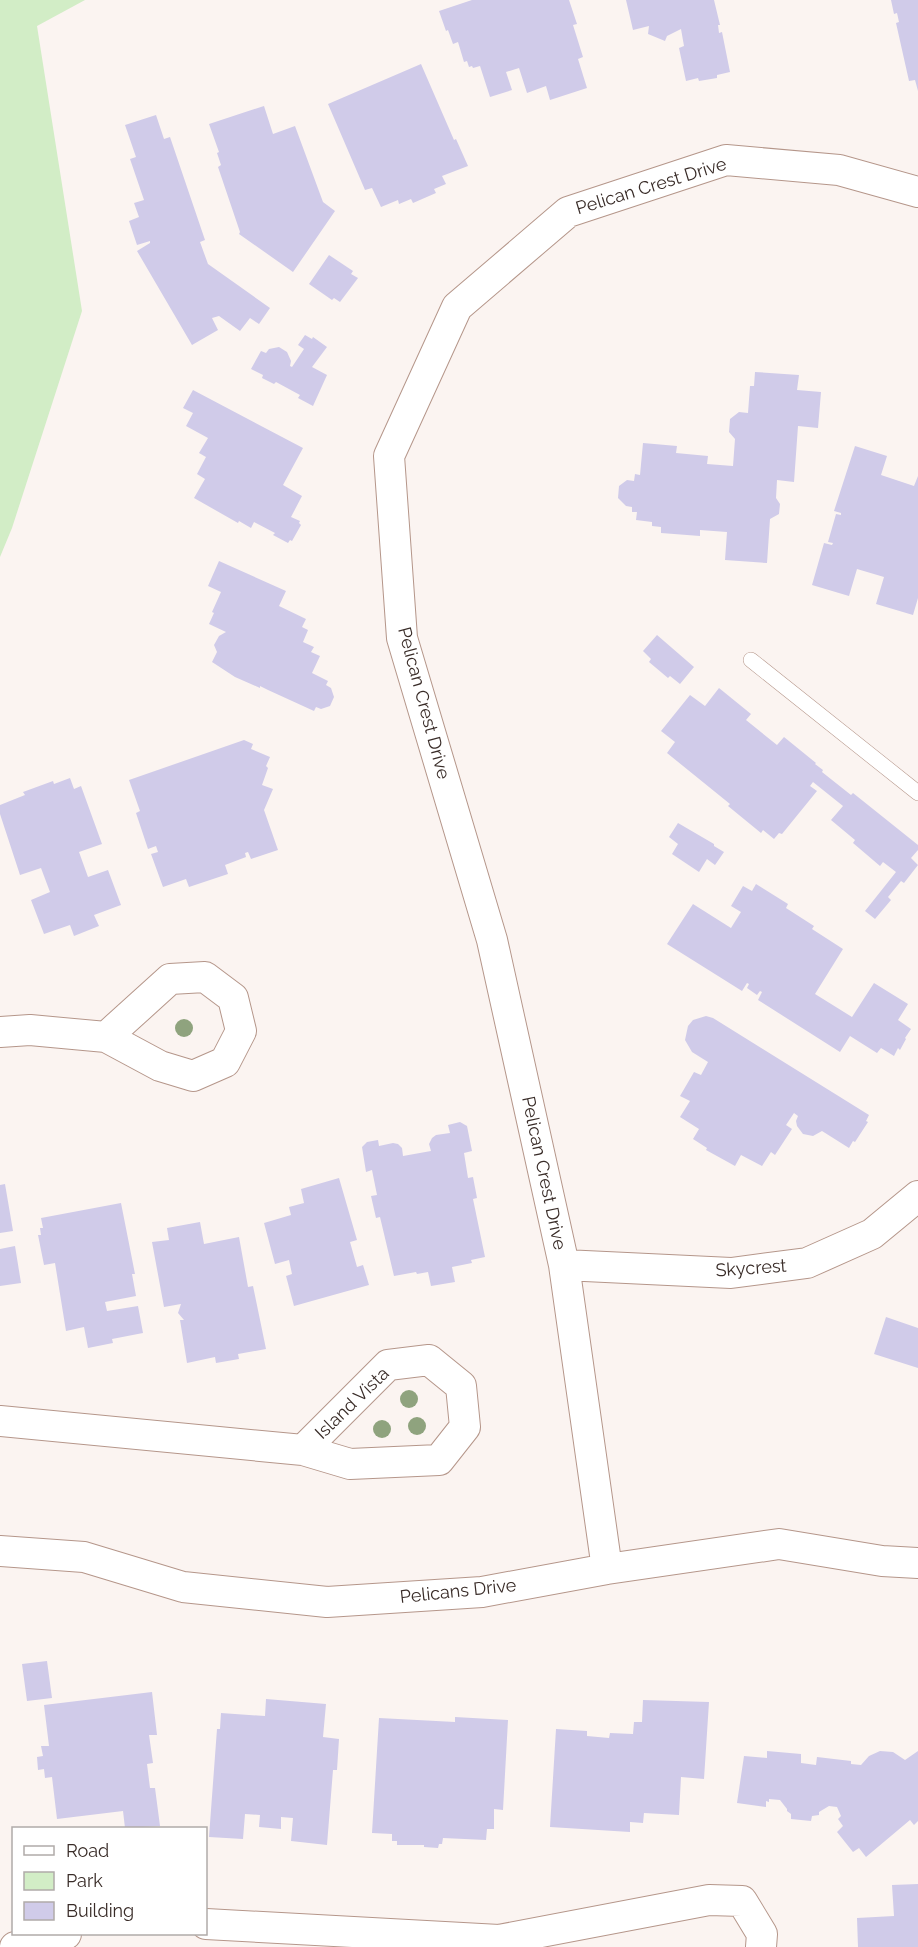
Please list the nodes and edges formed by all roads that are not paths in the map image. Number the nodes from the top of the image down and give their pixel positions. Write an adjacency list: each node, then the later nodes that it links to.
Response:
1 (918, 192): 7 (street, Pelican Crest Drive)
2 (751, 660): 3 (lane)
3 (918, 793)
4 (0, 1032): 5 (street)
5 (105, 1036)
6 (918, 1196): 7 (street, Skycrest)
7 (564, 1265): 12 (street, Pelican Crest Drive)
8 (0, 1421): 9 (street, Island Vista)
9 (303, 1450): 9 (street, Island Vista)
10 (0, 1551): 12 (street, Pelicans Drive)
11 (918, 1563): 12 (street, Pelicans Drive)
12 (607, 1569)
13 (207, 1924): 16 (street)
14 (61, 1935): 15 (street)
15 (15, 1947)
16 (761, 1947)

